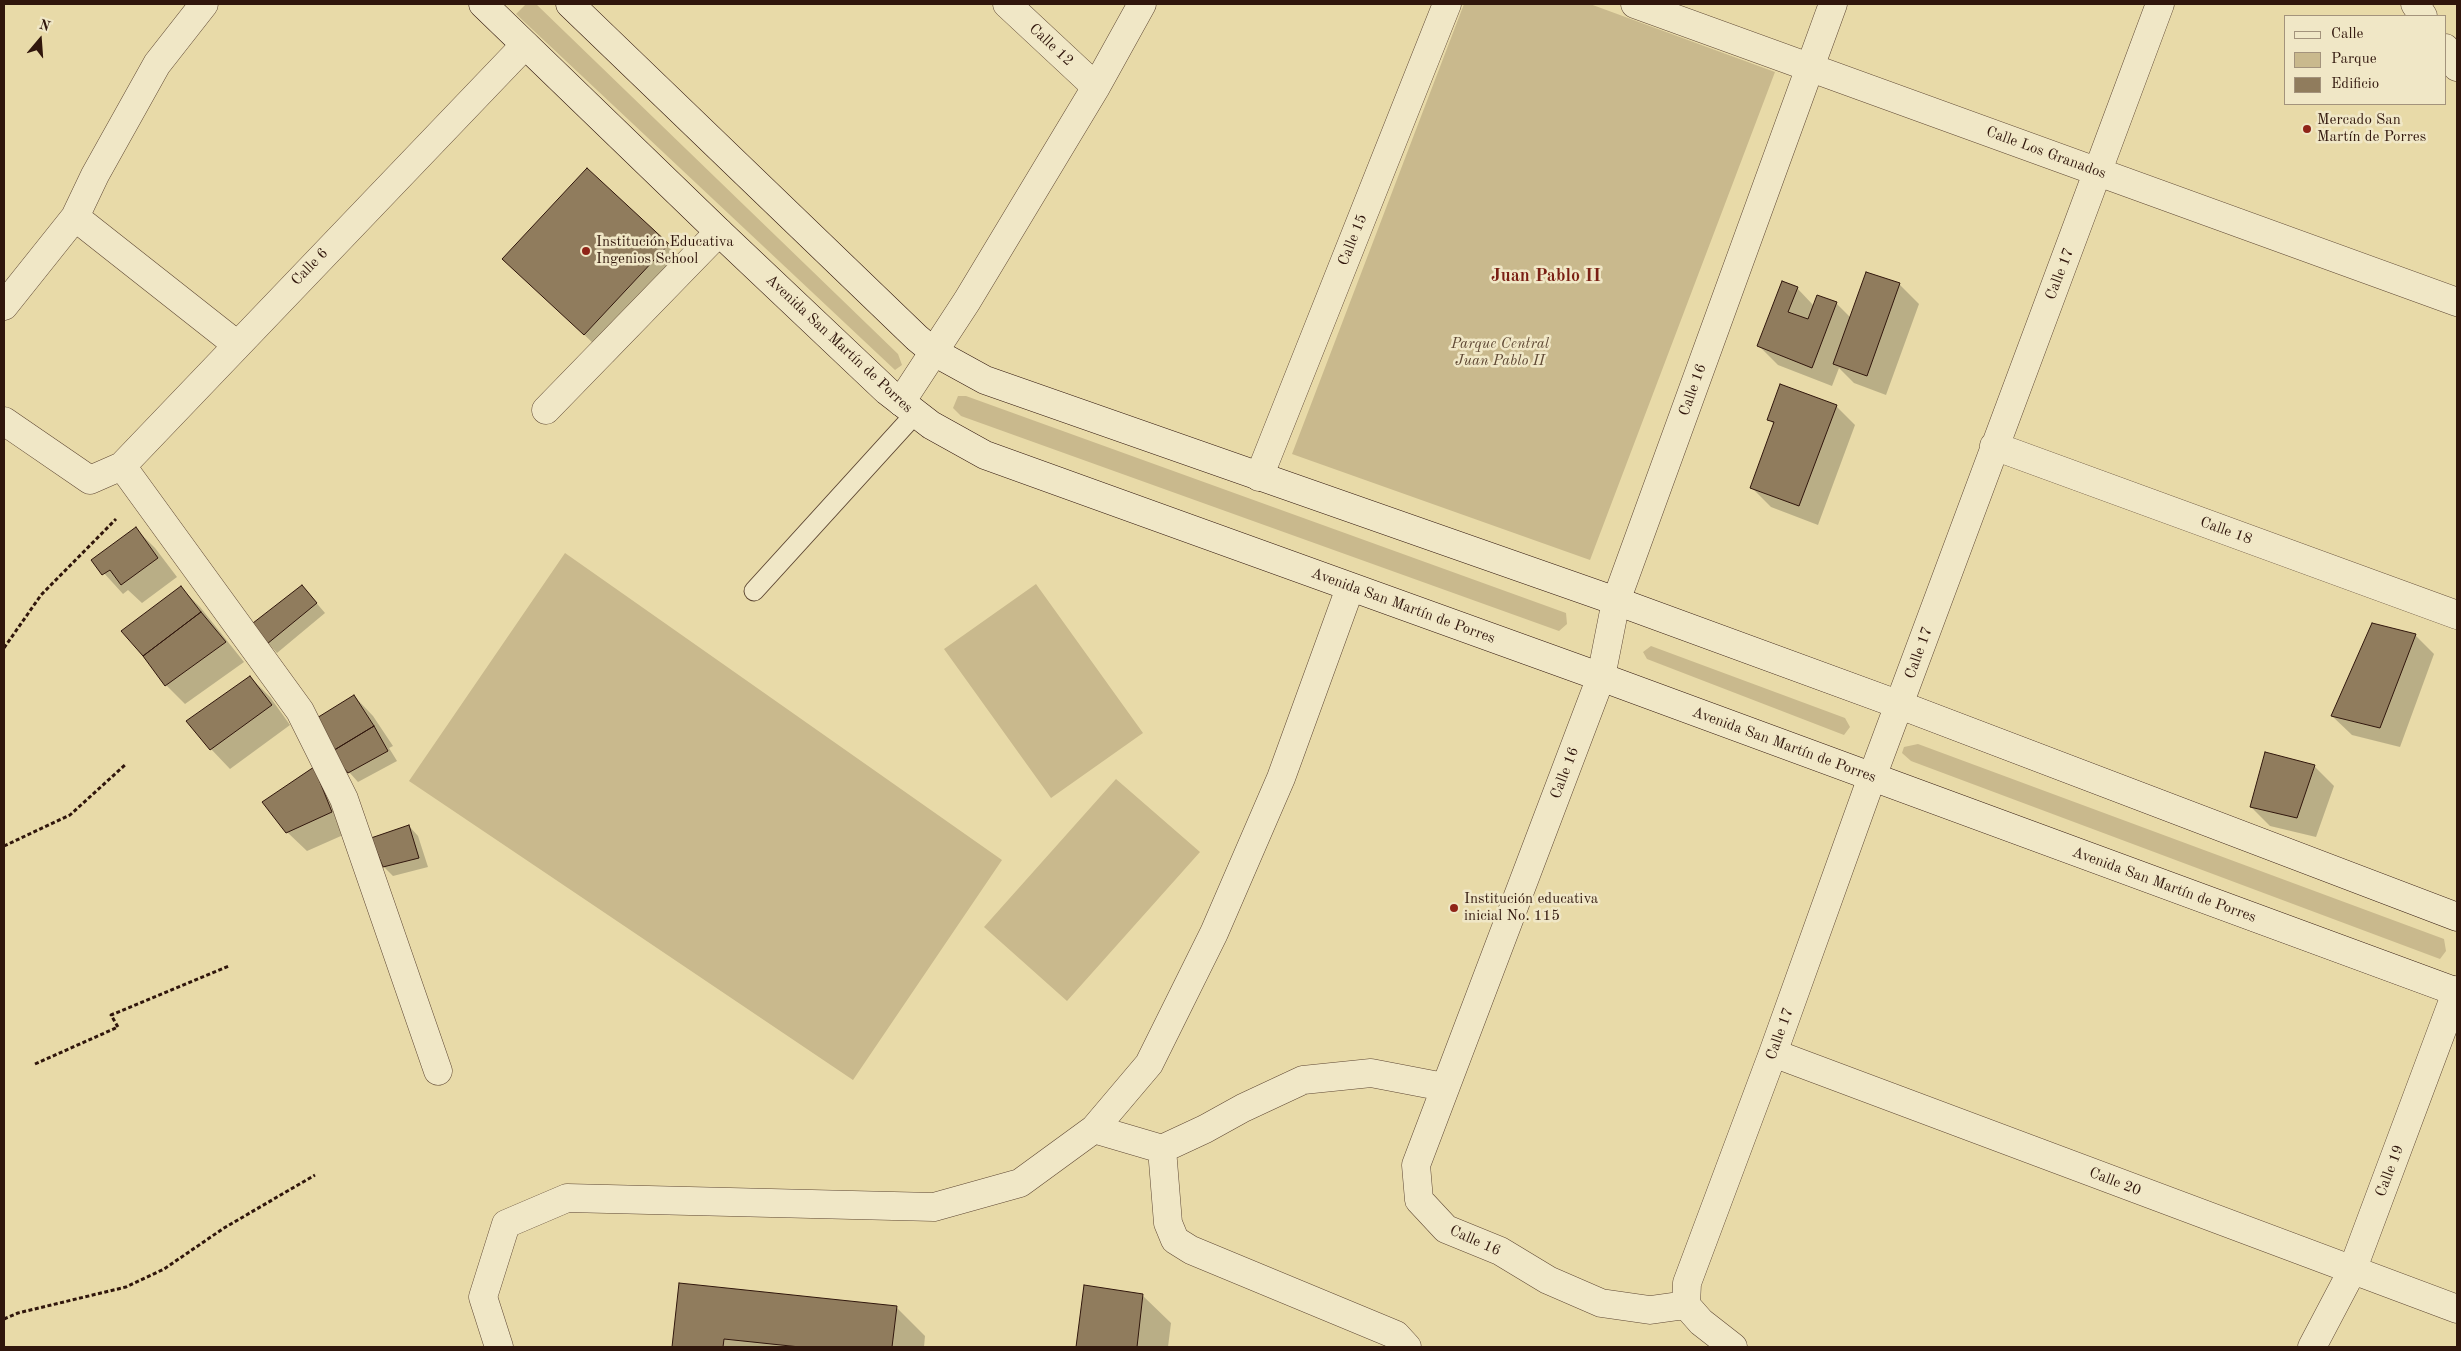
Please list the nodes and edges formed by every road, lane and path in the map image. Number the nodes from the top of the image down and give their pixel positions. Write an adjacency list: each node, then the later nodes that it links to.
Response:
1 (204, 4): 18 (street)
2 (483, 4): 12 (street, Avenida San Martín de Porres)
3 (570, 4): 23 (street)
4 (1007, 4): 16 (street, Calle 12)
5 (1142, 4): 16 (street)
6 (1447, 4): 29 (street, Calle 15)
7 (1635, 4): 14 (street, Calle Los Granados)
8 (1833, 4): 14 (street, Calle 16)
9 (2160, 4): 17 (street, Calle 17)
10 (2415, 4): 11 (street)
11 (2422, 15)
12 (524, 44): 19 (street, Avenida San Martín de Porres); 22 (street, Calle 6)
13 (2446, 50): 15 (street)
14 (1810, 67): 17 (street, Calle Los Granados); 33 (street, Calle 16)
15 (2457, 67)
16 (1096, 87): 23 (street)
17 (2098, 171): 20 (street, Calle Los Granados); 27 (street, Calle 17)
18 (75, 217): 21 (street); 22 (street)
19 (719, 232): 24 (street, Avenida San Martín de Porres); 25 (street)
20 (2457, 302)
21 (4, 306)
22 (236, 344): 28 (street, Calle 6)
23 (934, 352): 24 (street); 29 (street)
24 (908, 408): 31 (street, Avenida San Martín de Porres); 32 (lane)
25 (546, 410)
26 (4, 422): 28 (street, Calle 6)
27 (1994, 446): 34 (street, Calle 18); 37 (street, Calle 17)
28 (122, 466): 30 (street)
29 (1259, 476): 33 (street)
30 (141, 493): 35 (path); 46 (street)
31 (1350, 588): 36 (street, Avenida San Martín de Porres); 48 (street)
32 (754, 591)
33 (1616, 601): 36 (street, Calle 16); 37 (street)
34 (2457, 615)
35 (4, 648)
36 (1601, 678): 39 (street, Avenida San Martín de Porres); 47 (street, Calle 16)
37 (1900, 704): 39 (street, Calle 17); 41 (street)
38 (126, 764): 40 (path)
39 (1872, 777): 43 (street, Avenida San Martín de Porres); 44 (street, Calle 17)
40 (4, 846)
41 (2457, 917)
42 (229, 966): 45 (path)
43 (2457, 991): 51 (street, Calle 19)
44 (1773, 1054): 51 (street, Calle 20); 52 (street, Calle 17)
45 (35, 1064)
46 (438, 1071)
47 (1444, 1087): 49 (street); 52 (street, Calle 16)
48 (1094, 1128): 49 (street); 55 (street)
49 (1162, 1149): 56 (street)
50 (315, 1174): 54 (path)
51 (2352, 1271): 53 (street, Calle 20); 58 (street, Calle 19)
52 (1686, 1305): 57 (street)
53 (2457, 1309)
54 (4, 1319)
55 (499, 1347)
56 (1407, 1347)
57 (1733, 1347)
58 (2312, 1347)

